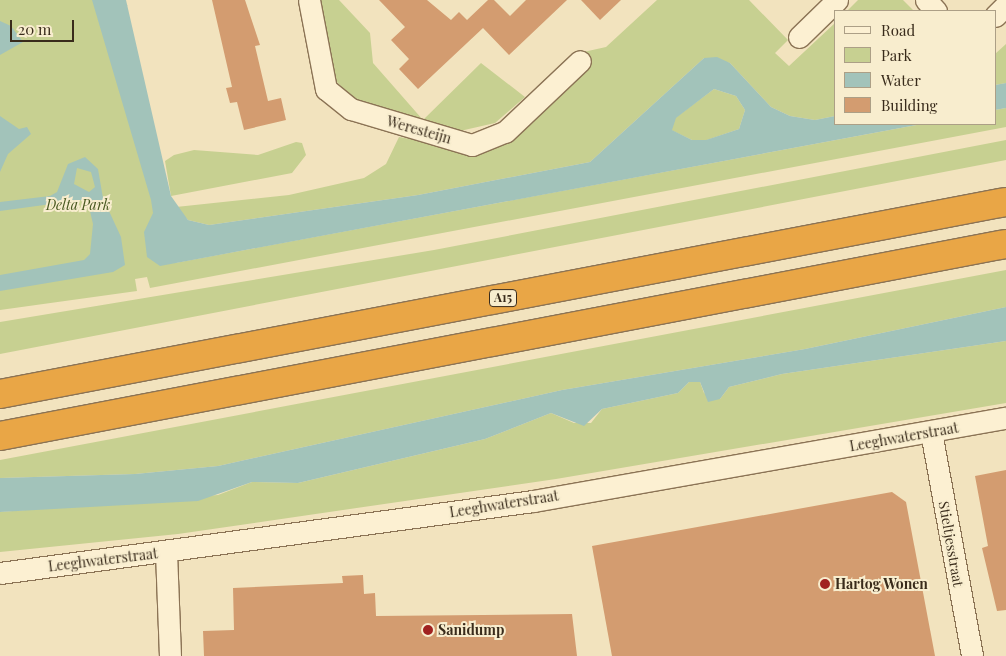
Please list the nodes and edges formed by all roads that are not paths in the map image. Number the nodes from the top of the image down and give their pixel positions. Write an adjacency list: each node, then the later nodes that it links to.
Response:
1 (309, 0): 8 (street, Weresteijn)
2 (837, 0): 7 (street)
3 (926, 0): 5 (street)
4 (1006, 5): 6 (street)
5 (935, 10)
6 (996, 15)
7 (799, 37)
8 (580, 61)
9 (1006, 202): 11 (highway, A15)
10 (1006, 244): 14 (highway)
11 (0, 394)
12 (1006, 418): 13 (street, Leeghwaterstraat)
13 (931, 432): 15 (street, Leeghwaterstraat); 18 (street, Stieltjesstraat)
14 (0, 436)
15 (166, 552): 16 (street, Leeghwaterstraat); 17 (street)
16 (0, 573)
17 (170, 656)
18 (972, 656)

